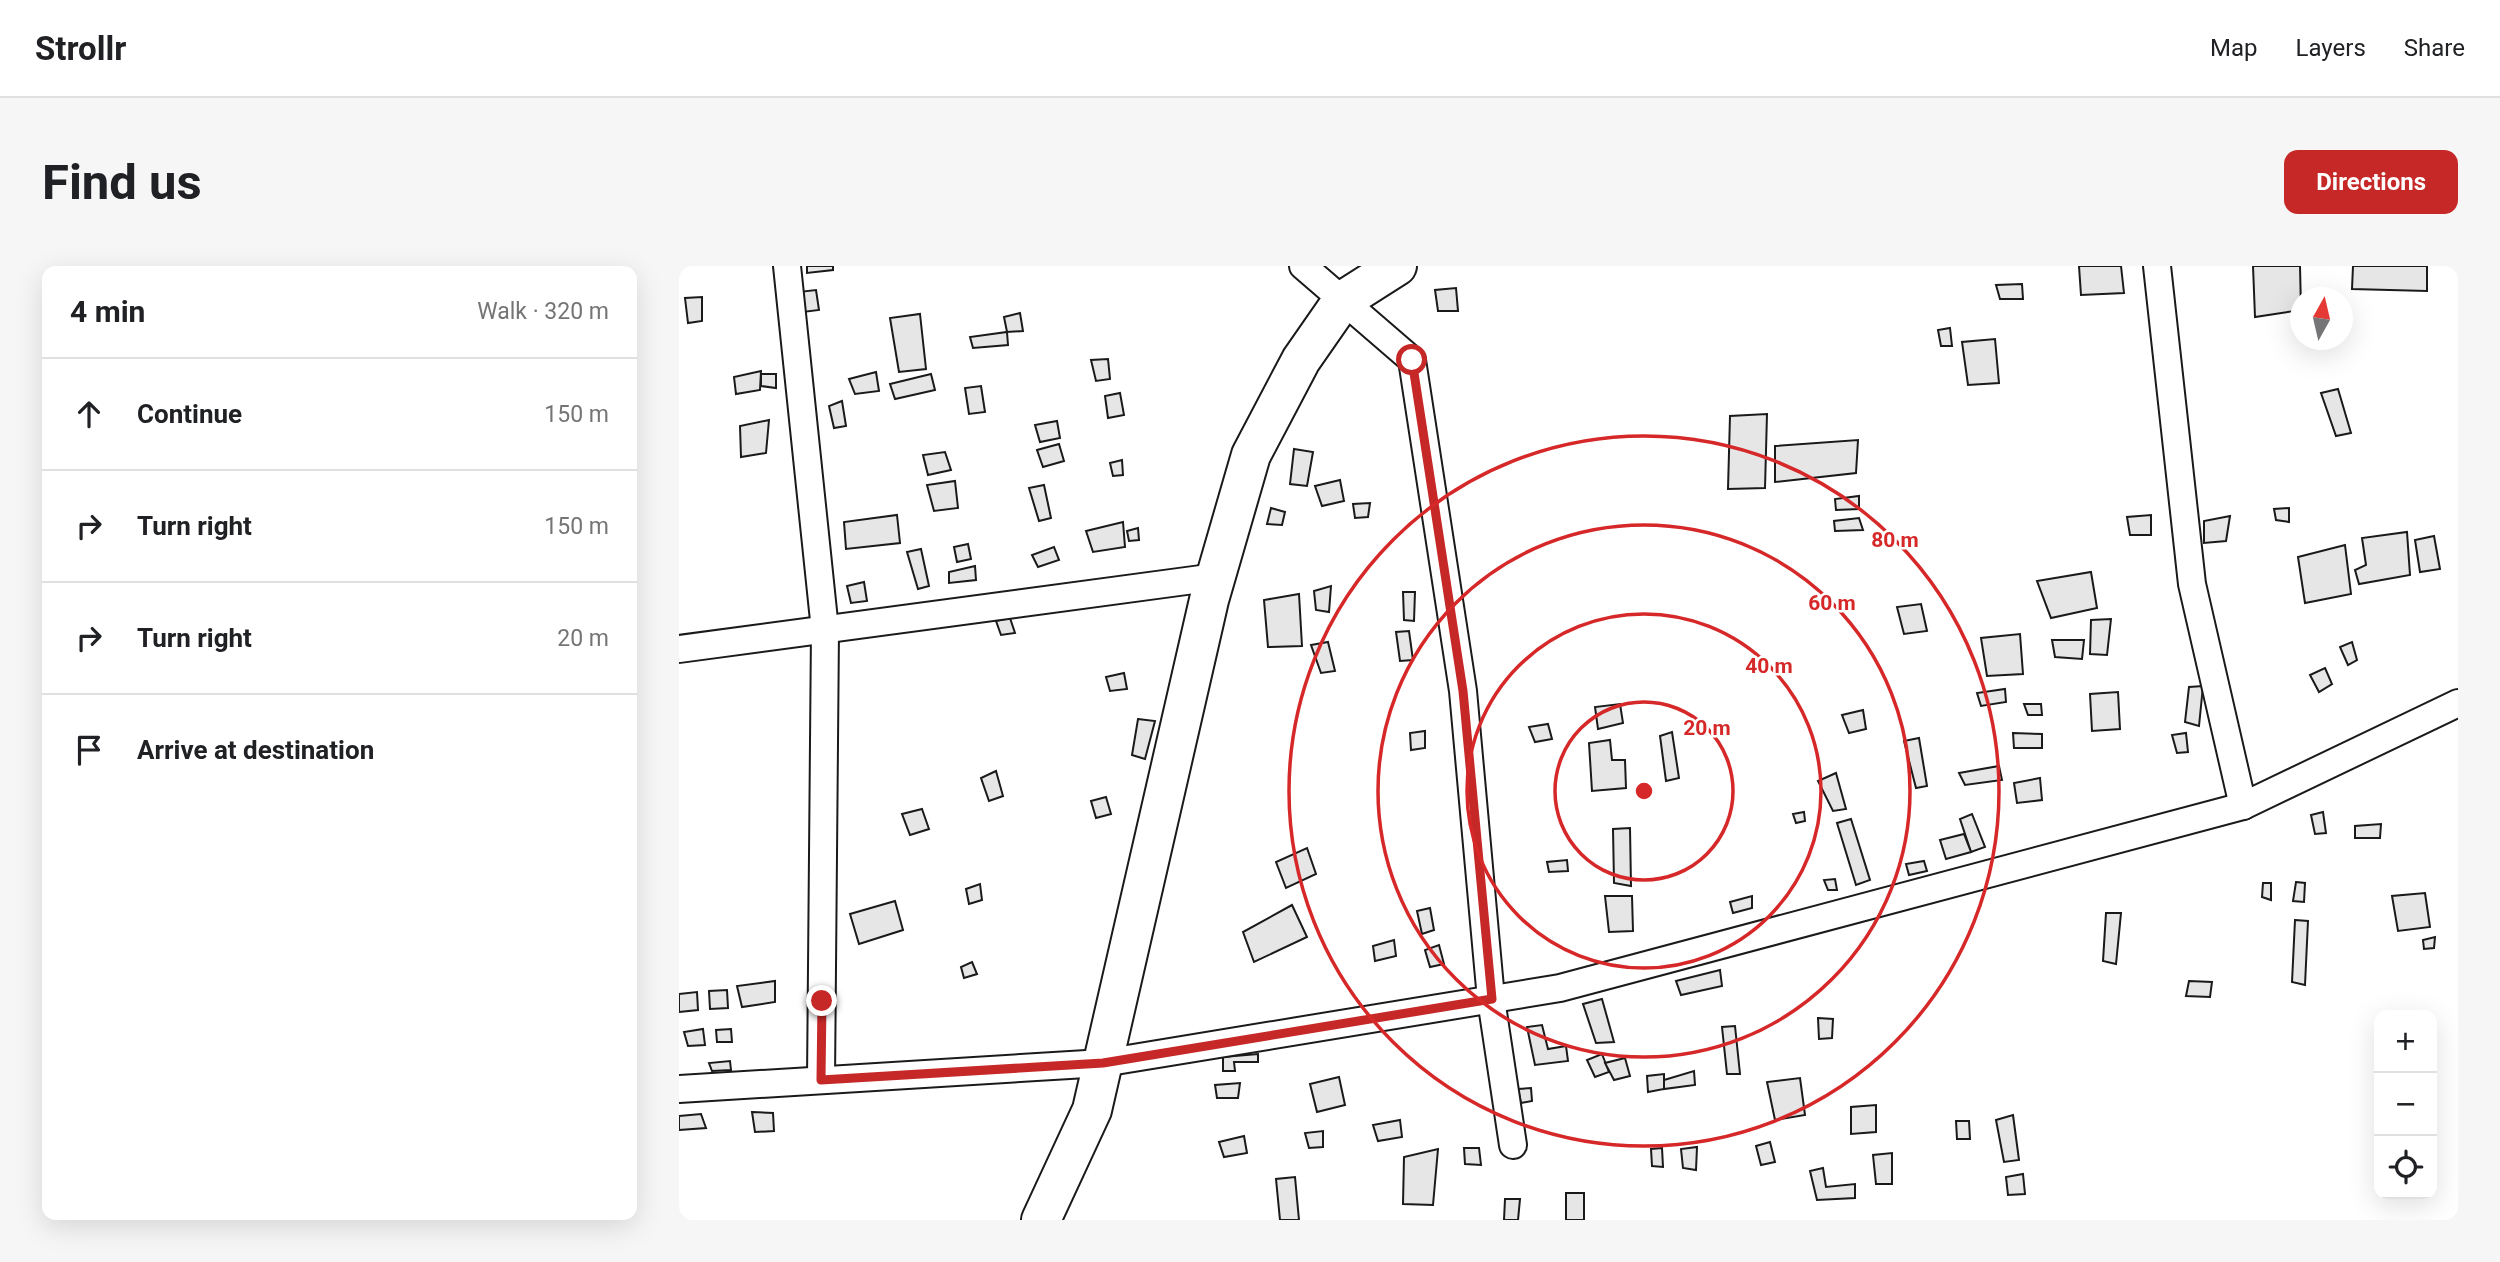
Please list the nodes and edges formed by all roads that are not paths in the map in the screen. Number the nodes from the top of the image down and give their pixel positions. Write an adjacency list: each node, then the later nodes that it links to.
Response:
1 (787, 266): 7 (street)
2 (1303, 266): 5 (street)
3 (1397, 266): 5 (main road)
4 (2157, 266): 10 (street)
5 (1342, 301): 6 (main road); 11 (street)
6 (1216, 577): 7 (street); 12 (main road)
7 (825, 629): 8 (street); 13 (street)
8 (679, 649)
9 (2458, 703): 10 (street)
10 (2243, 806): 11 (street)
11 (1492, 999): 12 (street); 15 (street)
12 (1103, 1063): 13 (street); 16 (main road)
13 (821, 1080): 14 (street)
14 (679, 1089)
15 (1513, 1145)
16 (1041, 1220)

